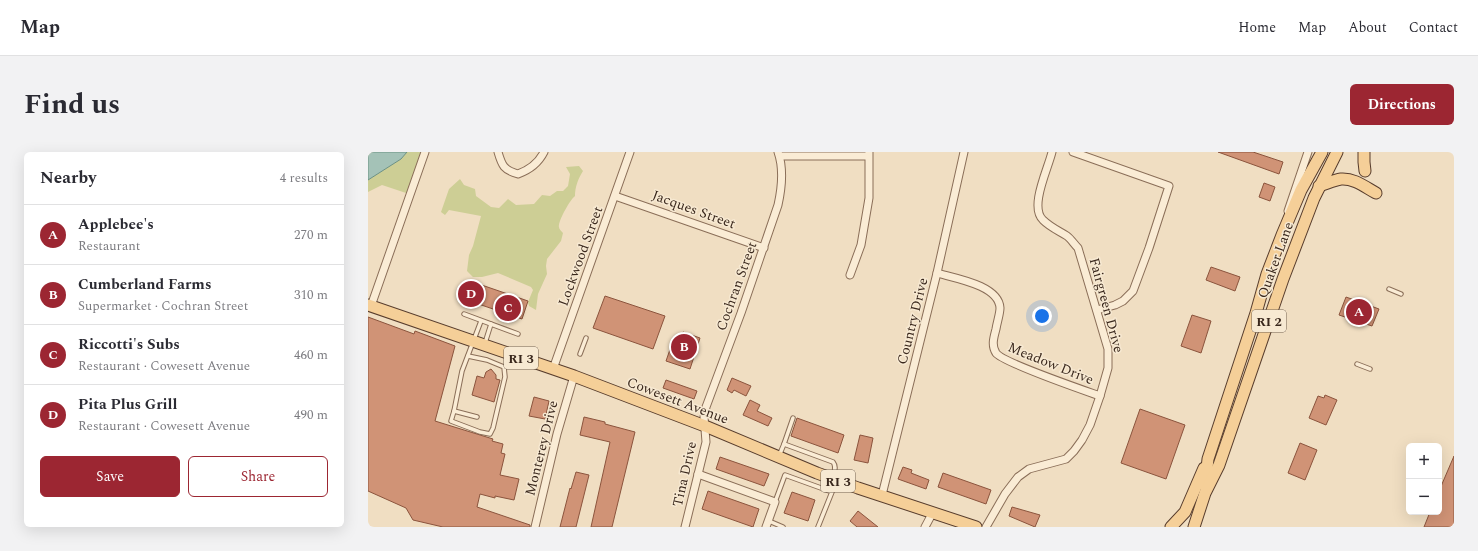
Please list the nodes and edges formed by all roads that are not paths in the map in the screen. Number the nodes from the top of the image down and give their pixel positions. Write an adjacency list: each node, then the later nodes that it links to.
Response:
1 (425, 152): 26 (street)
2 (498, 152): 3 (street)
3 (544, 152)
4 (630, 152): 17 (street, Lockwood Street)
5 (964, 152): 20 (street, Country Drive)
6 (1052, 152): 27 (street, Fairgreen Drive)
7 (1073, 152): 27 (street)
8 (1308, 152): 18 (street, Quaker Lane)
9 (1322, 152): 18 (main road, Quaker Lane / RI 2)
10 (1337, 152): 15 (main road, Quaker Lane / RI 2)
11 (1364, 152): 14 (main road)
12 (779, 154): 13 (street); 19 (street, Cochran Street)
13 (869, 154): 22 (street)
14 (1365, 171)
15 (1319, 186): 16 (main road); 23 (main road, Quaker Lane / RI 2)
16 (1376, 193)
17 (615, 196): 19 (street, Jacques Street); 37 (street, Lockwood Street)
18 (1282, 235): 21 (main road, Quaker Lane / RI 2)
19 (764, 248): 44 (street, Cochran Street)
20 (936, 273): 40 (street, Meadow Drive); 51 (street, Country Drive)
21 (1267, 274): 23 (main road); 47 (main road, Quaker Lane / RI 2)
22 (850, 275)
23 (1283, 280): 50 (main road, Quaker Lane / RI 2)
24 (1389, 289): 25 (lane)
25 (1401, 294)
26 (369, 306): 33 (main road, Cowesett Avenue / RI 3)
27 (1097, 310): 40 (street, Fairgreen Drive)
28 (464, 314): 29 (lane)
29 (481, 321): 30 (lane); 33 (lane)
30 (491, 324): 31 (lane); 33 (lane)
31 (518, 334)
32 (586, 338): 34 (lane)
33 (478, 344): 35 (lane); 37 (main road, Cowesett Avenue / RI 3)
34 (580, 354)
35 (468, 356): 41 (lane); 41 (lane)
36 (1357, 364): 38 (lane)
37 (553, 369): 39 (main road, Cowesett Avenue / RI 3)
38 (1370, 369)
39 (574, 376): 44 (main road, Cowesett Avenue / RI 3); 55 (street, Monterey Drive)
40 (1100, 396): 61 (street, Fairgreen Drive)
41 (454, 411): 42 (lane)
42 (477, 417)
43 (793, 418): 45 (lane)
44 (705, 426): 46 (main road, Cowesett Avenue / RI 3); 48 (street, Tina Drive)
45 (784, 444): 46 (lane); 49 (lane)
46 (778, 457): 49 (main road, Cowesett Avenue / RI 3)
47 (1208, 459): 50 (main road, Quaker Lane / RI 2); 62 (main road)
48 (698, 474): 52 (street); 56 (street, Tina Drive)
49 (833, 479): 51 (main road, Cowesett Avenue / RI 3)
50 (1205, 493): 63 (main road, Quaker Lane / RI 2)
51 (882, 495): 53 (main road, Cowesett Avenue / RI 3)
52 (775, 502): 54 (street); 58 (lane)
53 (933, 512): 59 (street); 60 (main road, Cowesett Avenue / RI 3)
54 (767, 524): 57 (lane)
55 (535, 527)
56 (685, 527)
57 (783, 527)
58 (818, 527)
59 (925, 527)
60 (976, 527)
61 (986, 527)
62 (1171, 527)
63 (1194, 527)

